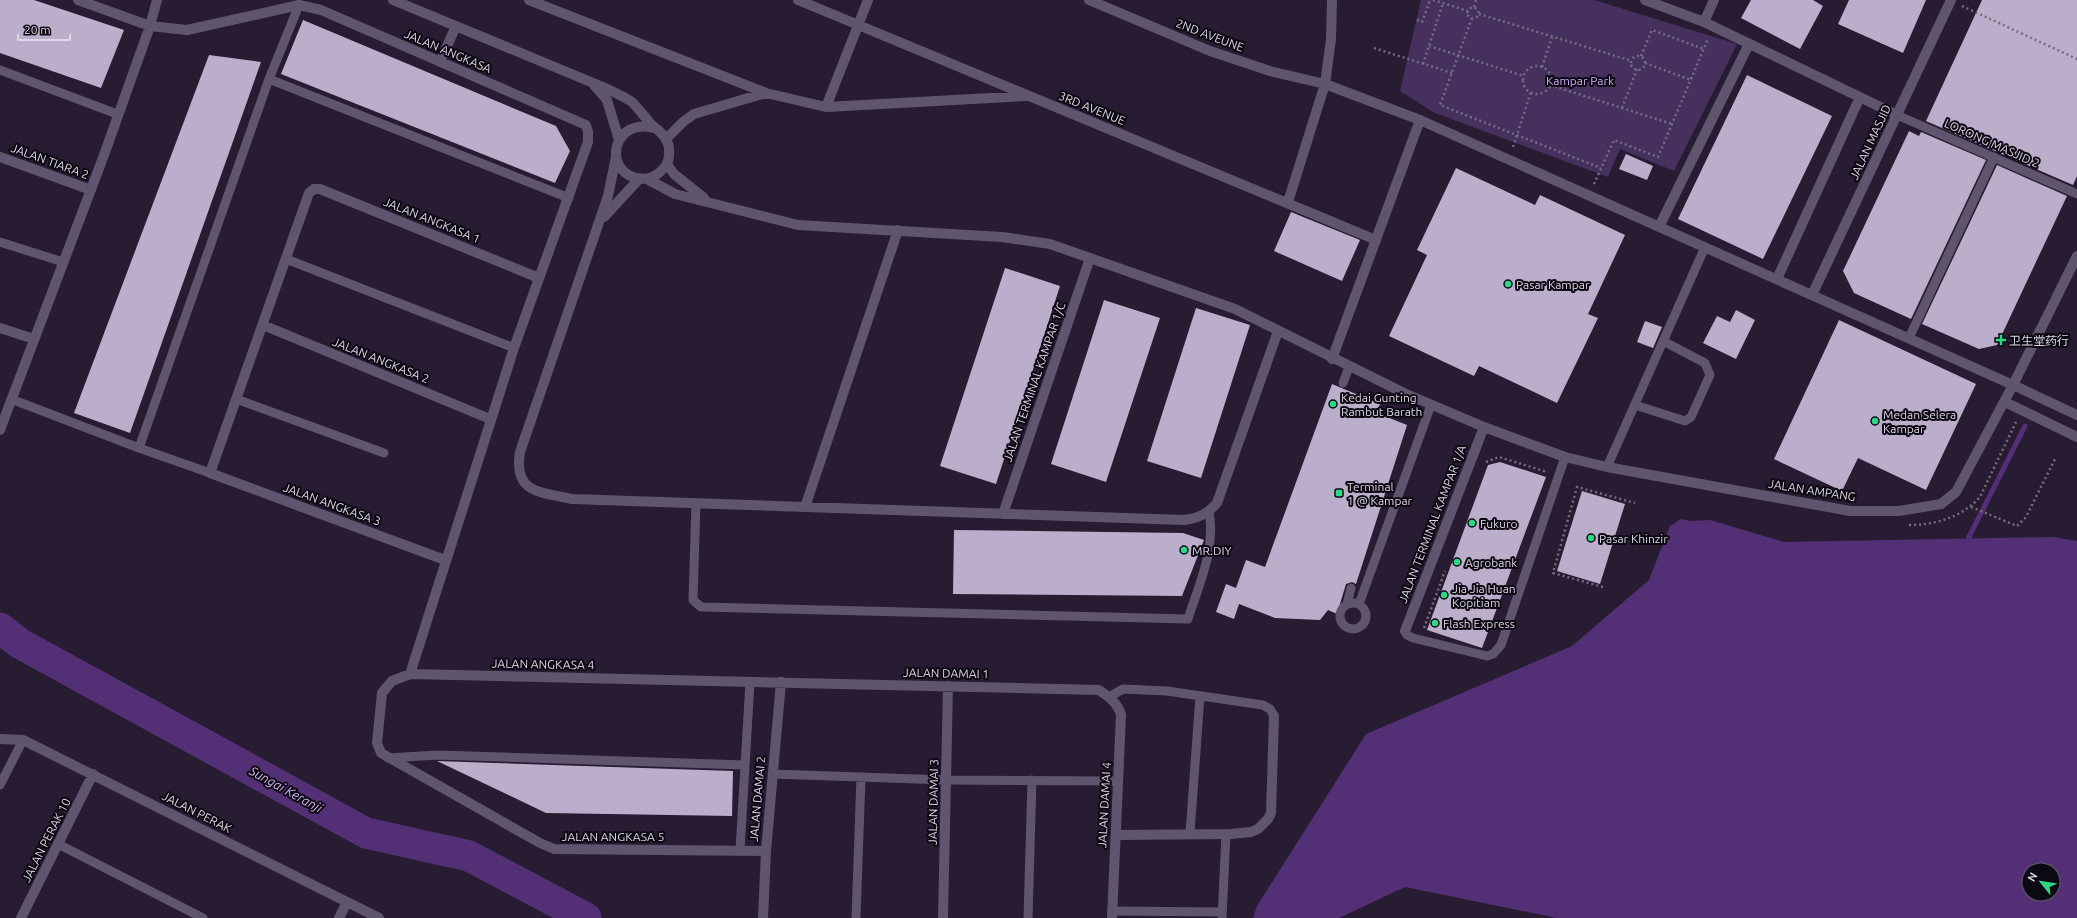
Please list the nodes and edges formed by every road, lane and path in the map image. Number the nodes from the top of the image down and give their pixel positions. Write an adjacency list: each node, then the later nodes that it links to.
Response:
1 (78, 0): 23 (street)
2 (393, 0): 24 (street)
3 (529, 0): 50 (street)
4 (798, 0): 25 (street, 3RD AVENUE)
5 (868, 0): 25 (street)
6 (1089, 0): 47 (street, 2ND AVEUNE)
7 (1332, 0): 47 (street)
8 (1430, 0): 21 (path)
9 (1433, 0): 15 (path)
10 (1476, 0): 17 (path)
11 (1645, 0): 22 (street)
12 (1714, 0): 22 (street)
13 (1951, 0): 34 (path); 56 (street, JALAN MASJID)
14 (155, 2): 23 (street)
15 (1443, 3): 18 (path); 29 (path)
16 (299, 5): 23 (street); 36 (street, JALAN ANGKASA); 44 (lane)
17 (1474, 7): 18 (path); 19 (path)
18 (1468, 11): 20 (path)
19 (1479, 14): 20 (path); 27 (path)
20 (1472, 18): 32 (path)
21 (1417, 20)
22 (1704, 22): 26 (street)
23 (150, 26): 55 (street)
24 (456, 26): 36 (street); 46 (street)
25 (858, 26): 51 (street, 3RD AVENUE); 53 (street)
26 (1714, 27): 28 (street); 31 (path)
27 (1552, 37): 35 (path); 39 (path)
28 (1749, 44): 52 (street); 77 (street)
29 (1429, 46): 32 (path); 38 (path)
30 (1374, 48): 38 (path)
31 (1704, 49): 33 (path); 45 (path)
32 (1459, 55): 42 (path); 43 (path)
33 (1641, 56): 35 (path); 37 (path)
34 (2077, 59)
35 (1632, 61): 40 (path)
36 (440, 62): 73 (street, JALAN ANGKASA)
37 (1645, 63): 40 (path); 45 (path)
38 (1423, 64): 42 (path)
39 (1542, 67): 43 (path); 48 (path)
40 (1637, 69): 54 (path)
41 (0, 70): 55 (lane)
42 (1452, 73): 60 (path)
43 (1524, 76): 49 (path)
44 (269, 79): 73 (lane); 111 (lane)
45 (1691, 80): 58 (path)
46 (593, 83): 59 (street); 62 (street)
47 (1325, 84): 57 (street, 2ND AVEUNE); 75 (street)
48 (1550, 84): 49 (path); 54 (path)
49 (1531, 92): 60 (path)
50 (766, 93): 53 (street); 61 (street)
51 (1028, 96): 53 (street); 75 (street, 3RD AVENUE)
52 (1860, 97): 56 (street); 87 (street)
53 (826, 107)
54 (1622, 108): 58 (path)
55 (117, 114): 70 (street)
56 (1897, 115): 65 (lane, LORONG MASJID 2); 88 (street, JALAN MASJID)
57 (1420, 120): 66 (street, 2ND AVEUNE); 79 (street)
58 (1672, 124): 68 (path)
59 (654, 128): 61 (street); 62 (street)
60 (1517, 135): 66 (path); 68 (path)
61 (666, 139): 67 (street)
62 (619, 140): 64 (street)
63 (0, 157): 70 (street, JALAN TIARA 2)
64 (616, 157): 69 (street); 76 (street)
65 (1994, 157): 71 (lane, LORONG MASJID 2); 92 (lane)
66 (1509, 159): 72 (street, 2ND AVEUNE)
67 (667, 164): 69 (street); 74 (street)
68 (1601, 168): 72 (path)
69 (643, 179): 74 (street, JALAN AMPANG); 76 (street)
70 (91, 190): 85 (street)
71 (2077, 194)
72 (1589, 195): 77 (street, 2ND AVEUNE)
73 (569, 198): 86 (street)
74 (709, 201): 78 (street, JALAN AMPANG)
75 (1288, 202): 79 (street, 3RD AVENUE)
76 (600, 221): 119 (street)
77 (1659, 227): 81 (street, 2ND AVEUNE)
78 (898, 230): 83 (street, JALAN AMPANG); 121 (street)
79 (1376, 240): 96 (street)
80 (0, 242): 85 (lane)
81 (1705, 247): 87 (street, 2ND AVEUNE); 94 (lane)
82 (2077, 256): 99 (street, JALAN AMPANG)
83 (1090, 258): 91 (street, JALAN AMPANG); 124 (street, JALAN TERMINAL KAMPAR 1/C)
84 (286, 259): 86 (street, JALAN ANGKASA 1); 89 (street); 95 (lane)
85 (63, 262): 93 (street)
86 (539, 278): 95 (street)
87 (1777, 279): 88 (street, 2ND AVEUNE)
88 (1812, 295): 92 (street, 2ND AVEUNE)
89 (263, 325): 101 (street); 107 (street, JALAN ANGKASA 2)
90 (0, 328): 93 (street)
91 (1278, 331): 96 (street, JALAN AMPANG); 123 (street)
92 (1909, 338): 99 (street, 2ND AVEUNE)
93 (34, 339): 100 (street)
94 (1663, 341): 104 (lane); 104 (lane)
95 (514, 348): 107 (street)
96 (1332, 359): 97 (street, JALAN AMPANG)
97 (1349, 367): 98 (lane); 103 (street, JALAN AMPANG)
98 (1343, 383)
99 (2013, 385): 102 (street, JALAN AMPANG); 106 (street, 2ND AVEUNE)
100 (11, 399): 105 (street); 111 (lane)
101 (236, 399): 112 (lane); 117 (street)
102 (2005, 402): 110 (street); 116 (street, JALAN AMPANG)
103 (1431, 405): 108 (street, JALAN AMPANG); 130 (lane)
104 (1635, 405): 116 (lane)
105 (3, 413): 109 (street)
106 (2077, 415)
107 (490, 419): 125 (street)
108 (1484, 427): 113 (street, JALAN AMPANG); 131 (street, JALAN TERMINAL KAMPAR 1/A)
109 (0, 430)
110 (2077, 437)
111 (139, 448): 117 (lane)
112 (384, 453)
113 (1565, 457): 116 (street, JALAN AMPANG); 118 (lane)
114 (2055, 459): 122 (path)
115 (1484, 462): 118 (path)
116 (1607, 467)
117 (210, 473): 125 (street, JALAN ANGKASA 3)
118 (1559, 475): 132 (lane)
119 (696, 503): 121 (street); 123 (lane)
120 (1635, 503): 127 (path)
121 (805, 507): 124 (street)
122 (1971, 507)
123 (1209, 512): 124 (street)
124 (1003, 514)
125 (445, 560): 133 (street)
126 (1447, 566): 132 (path)
127 (1603, 587)
128 (1352, 588): 129 (lane)
129 (1347, 604): 130 (lane); 130 (lane)
130 (1359, 604)
131 (1405, 632): 132 (lane)
132 (1420, 639)
133 (410, 674): 134 (street, JALAN ANGKASA 4); 142 (street, JALAN ANGKASA 4)
134 (750, 682): 135 (street, JALAN ANGKASA 4); 143 (lane)
135 (781, 682): 136 (street, JALAN DAMAI 1); 145 (street, JALAN DAMAI 2)
136 (948, 686): 138 (street, JALAN DAMAI 1); 147 (street, JALAN DAMAI 3)
137 (1200, 696): 138 (lane); 139 (lane); 151 (lane)
138 (1109, 697): 149 (street, JALAN DAMAI 4)
139 (1274, 716): 152 (street)
140 (0, 739): 141 (street, JALAN PERAK)
141 (23, 740): 144 (street, JALAN PERAK); 150 (lane)
142 (388, 758): 143 (lane); 155 (street, JALAN ANGKASA 5)
143 (745, 765): 155 (lane)
144 (93, 774): 154 (street, JALAN PERAK 10); 157 (street, JALAN PERAK)
145 (773, 774): 146 (lane); 156 (street, JALAN DAMAI 2)
146 (861, 777): 147 (lane); 165 (lane)
147 (946, 780): 148 (lane); 166 (street, JALAN DAMAI 3)
148 (1032, 780): 149 (lane); 167 (lane)
149 (1118, 781): 153 (street, JALAN DAMAI 4)
150 (0, 785)
151 (1190, 833): 152 (street); 153 (street)
152 (1226, 834): 159 (lane)
153 (1116, 835): 158 (street, JALAN DAMAI 4)
154 (58, 844): 160 (street, JALAN PERAK 10); 161 (lane)
155 (740, 850): 156 (street, JALAN ANGKASA 5)
156 (766, 851): 164 (street, JALAN DAMAI 2)
157 (347, 902): 162 (street); 163 (street, JALAN PERAK)
158 (1112, 915): 159 (lane)
159 (1222, 915)
160 (25, 917)
161 (203, 918)
162 (339, 918)
163 (379, 918)
164 (762, 918)
165 (856, 918)
166 (943, 918)
167 (1028, 918)

